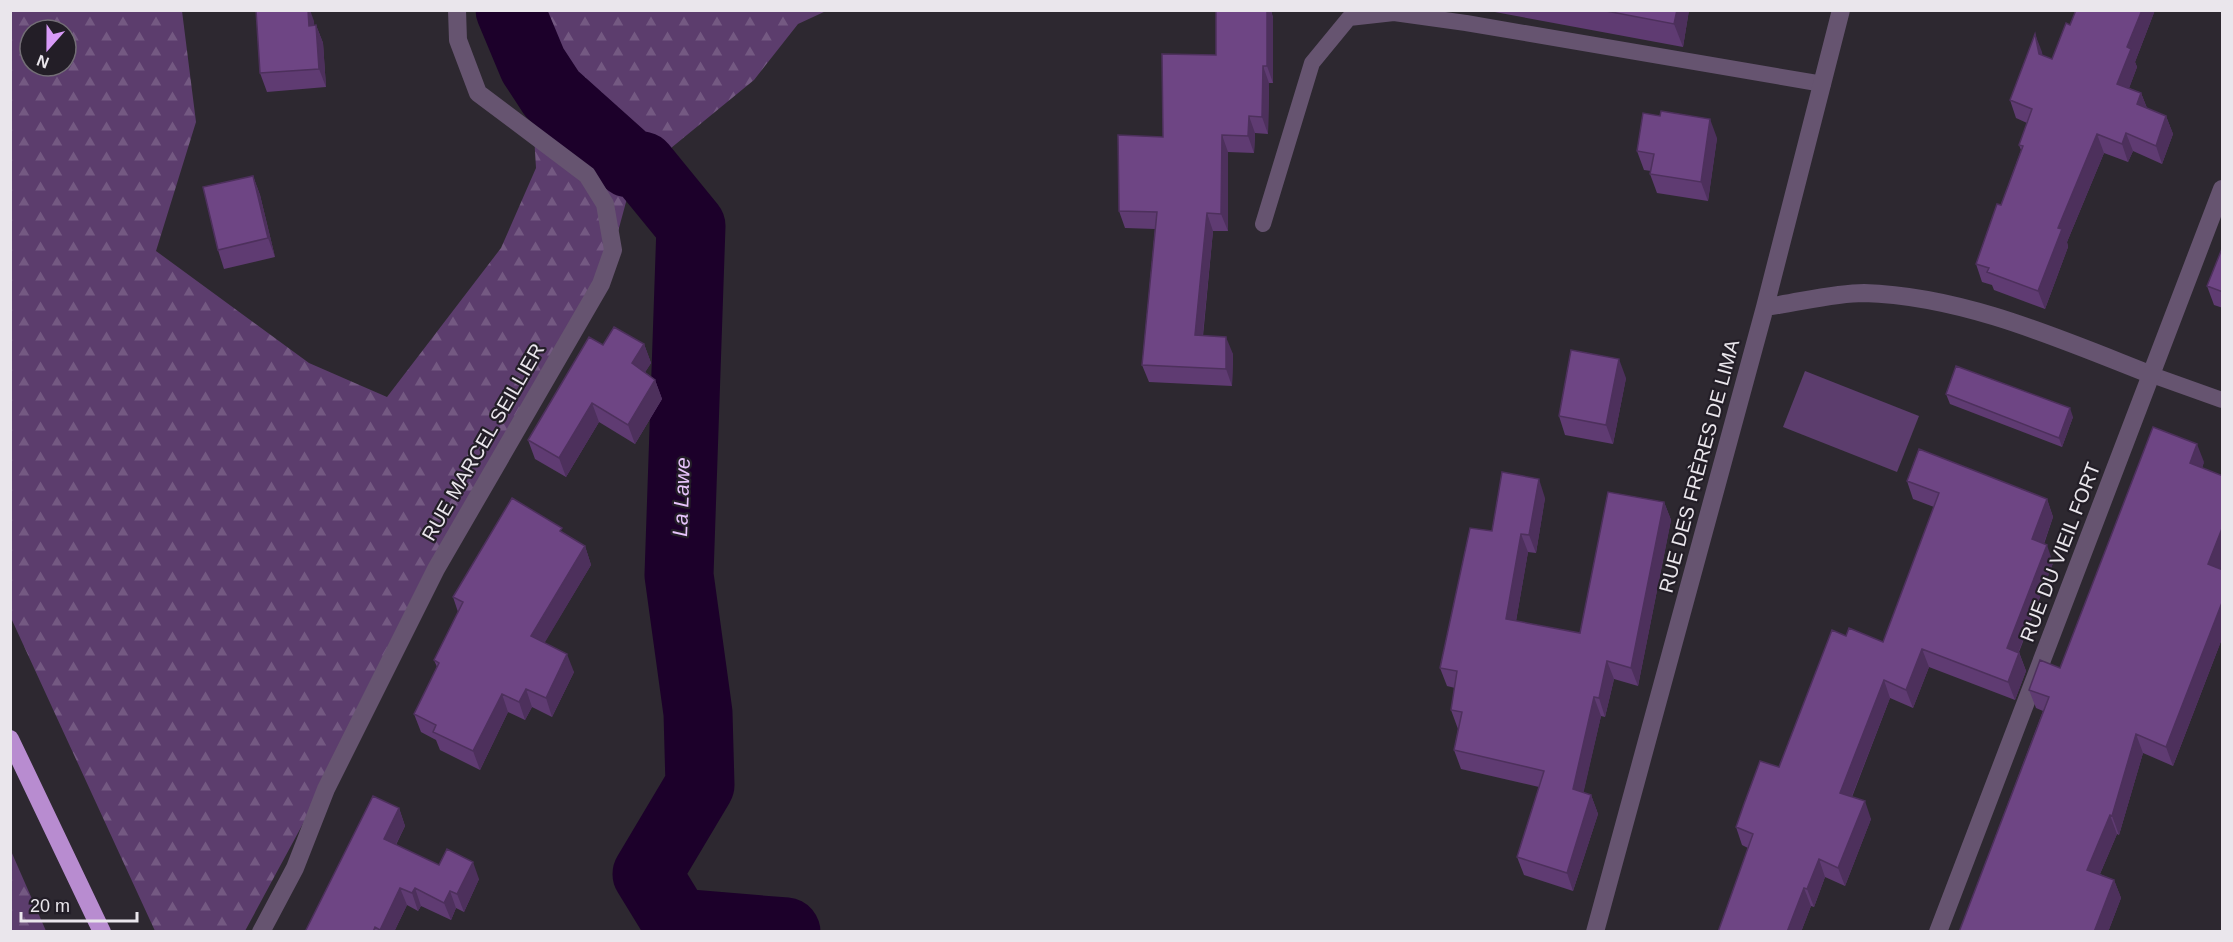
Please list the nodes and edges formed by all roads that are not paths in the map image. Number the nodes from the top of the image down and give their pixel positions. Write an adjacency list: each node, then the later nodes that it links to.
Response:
1 (458, 10): 11 (street, RUE MARCEL SEILLIER)
2 (1840, 10): 3 (street, RUE DES FRÈRES DE LIMA)
3 (1823, 84): 5 (lane); 6 (street, RUE DES FRÈRES DE LIMA)
4 (2223, 189): 7 (street, RUE DU VIEIL FORT)
5 (1263, 224)
6 (1765, 307): 7 (street); 12 (street, RUE DES FRÈRES DE LIMA)
7 (2152, 375): 8 (lane); 13 (street, RUE DU VIEIL FORT)
8 (2223, 400)
9 (10, 739): 10 (highway)
10 (102, 932)
11 (261, 932)
12 (1595, 932)
13 (1938, 932)

